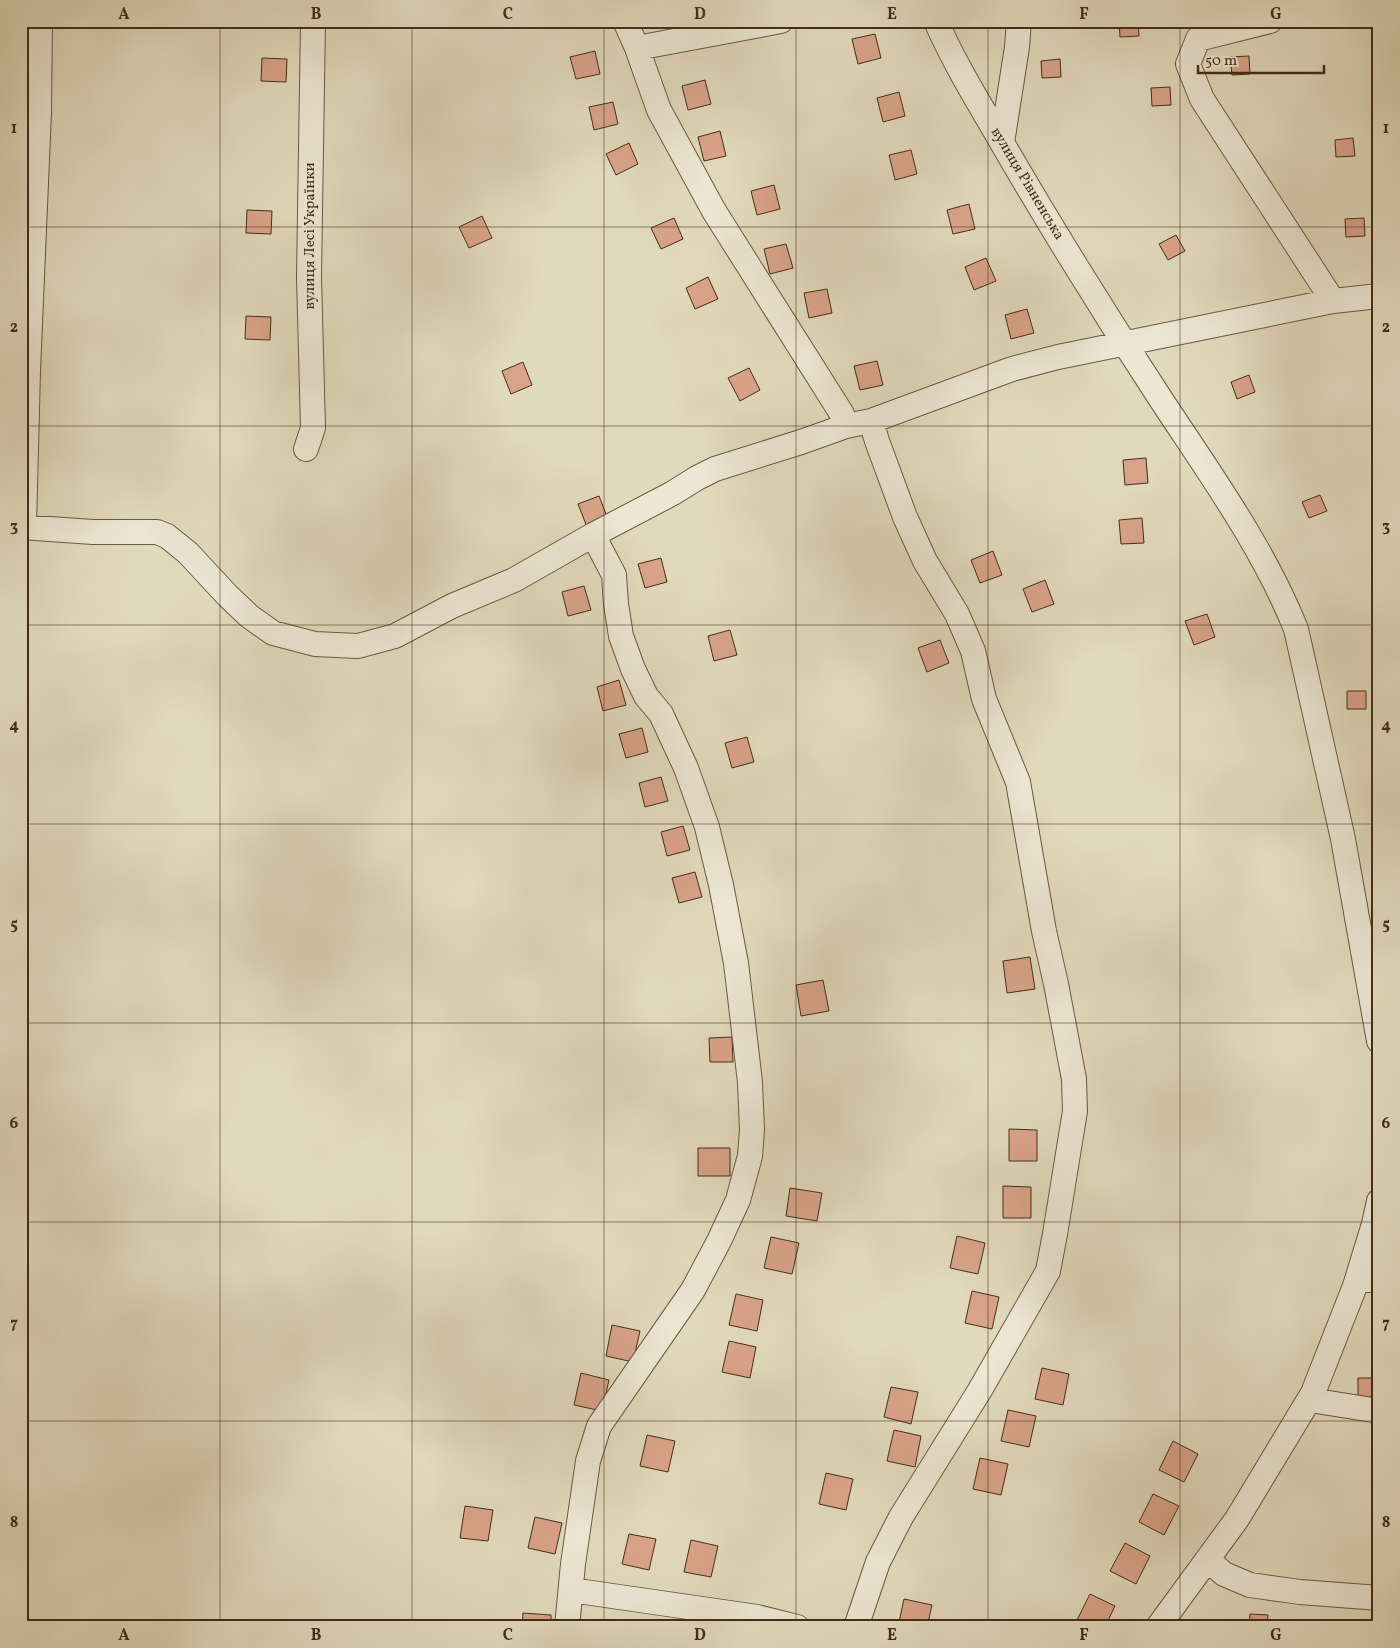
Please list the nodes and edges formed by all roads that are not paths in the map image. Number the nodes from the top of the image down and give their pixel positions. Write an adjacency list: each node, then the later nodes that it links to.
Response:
1 (40, 21): 16 (street)
2 (313, 21): 15 (street, вулиця Лесі Українки)
3 (626, 21): 8 (street)
4 (781, 21): 8 (street)
5 (936, 21): 9 (street, вулиця Рівненська)
6 (1019, 21): 9 (street)
7 (1270, 21): 11 (street)
8 (637, 48): 14 (street)
9 (1002, 143): 12 (street, вулиця Рівненська)
10 (1379, 296): 11 (street)
11 (1333, 301): 12 (street)
12 (1125, 344): 13 (street); 18 (street, вулиця Рівненська)
13 (871, 421): 14 (street); 28 (street)
14 (846, 426): 17 (street)
15 (306, 448)
16 (23, 527): 17 (street)
17 (593, 536): 24 (street)
18 (1379, 1041)
19 (1379, 1201): 20 (street)
20 (1368, 1280): 21 (street)
21 (1310, 1400): 22 (street); 23 (street)
22 (1379, 1411)
23 (1208, 1560): 25 (street); 29 (street)
24 (571, 1590): 26 (street); 27 (street)
25 (1379, 1598)
26 (567, 1627)
27 (797, 1627)
28 (856, 1627)
29 (1158, 1627)

